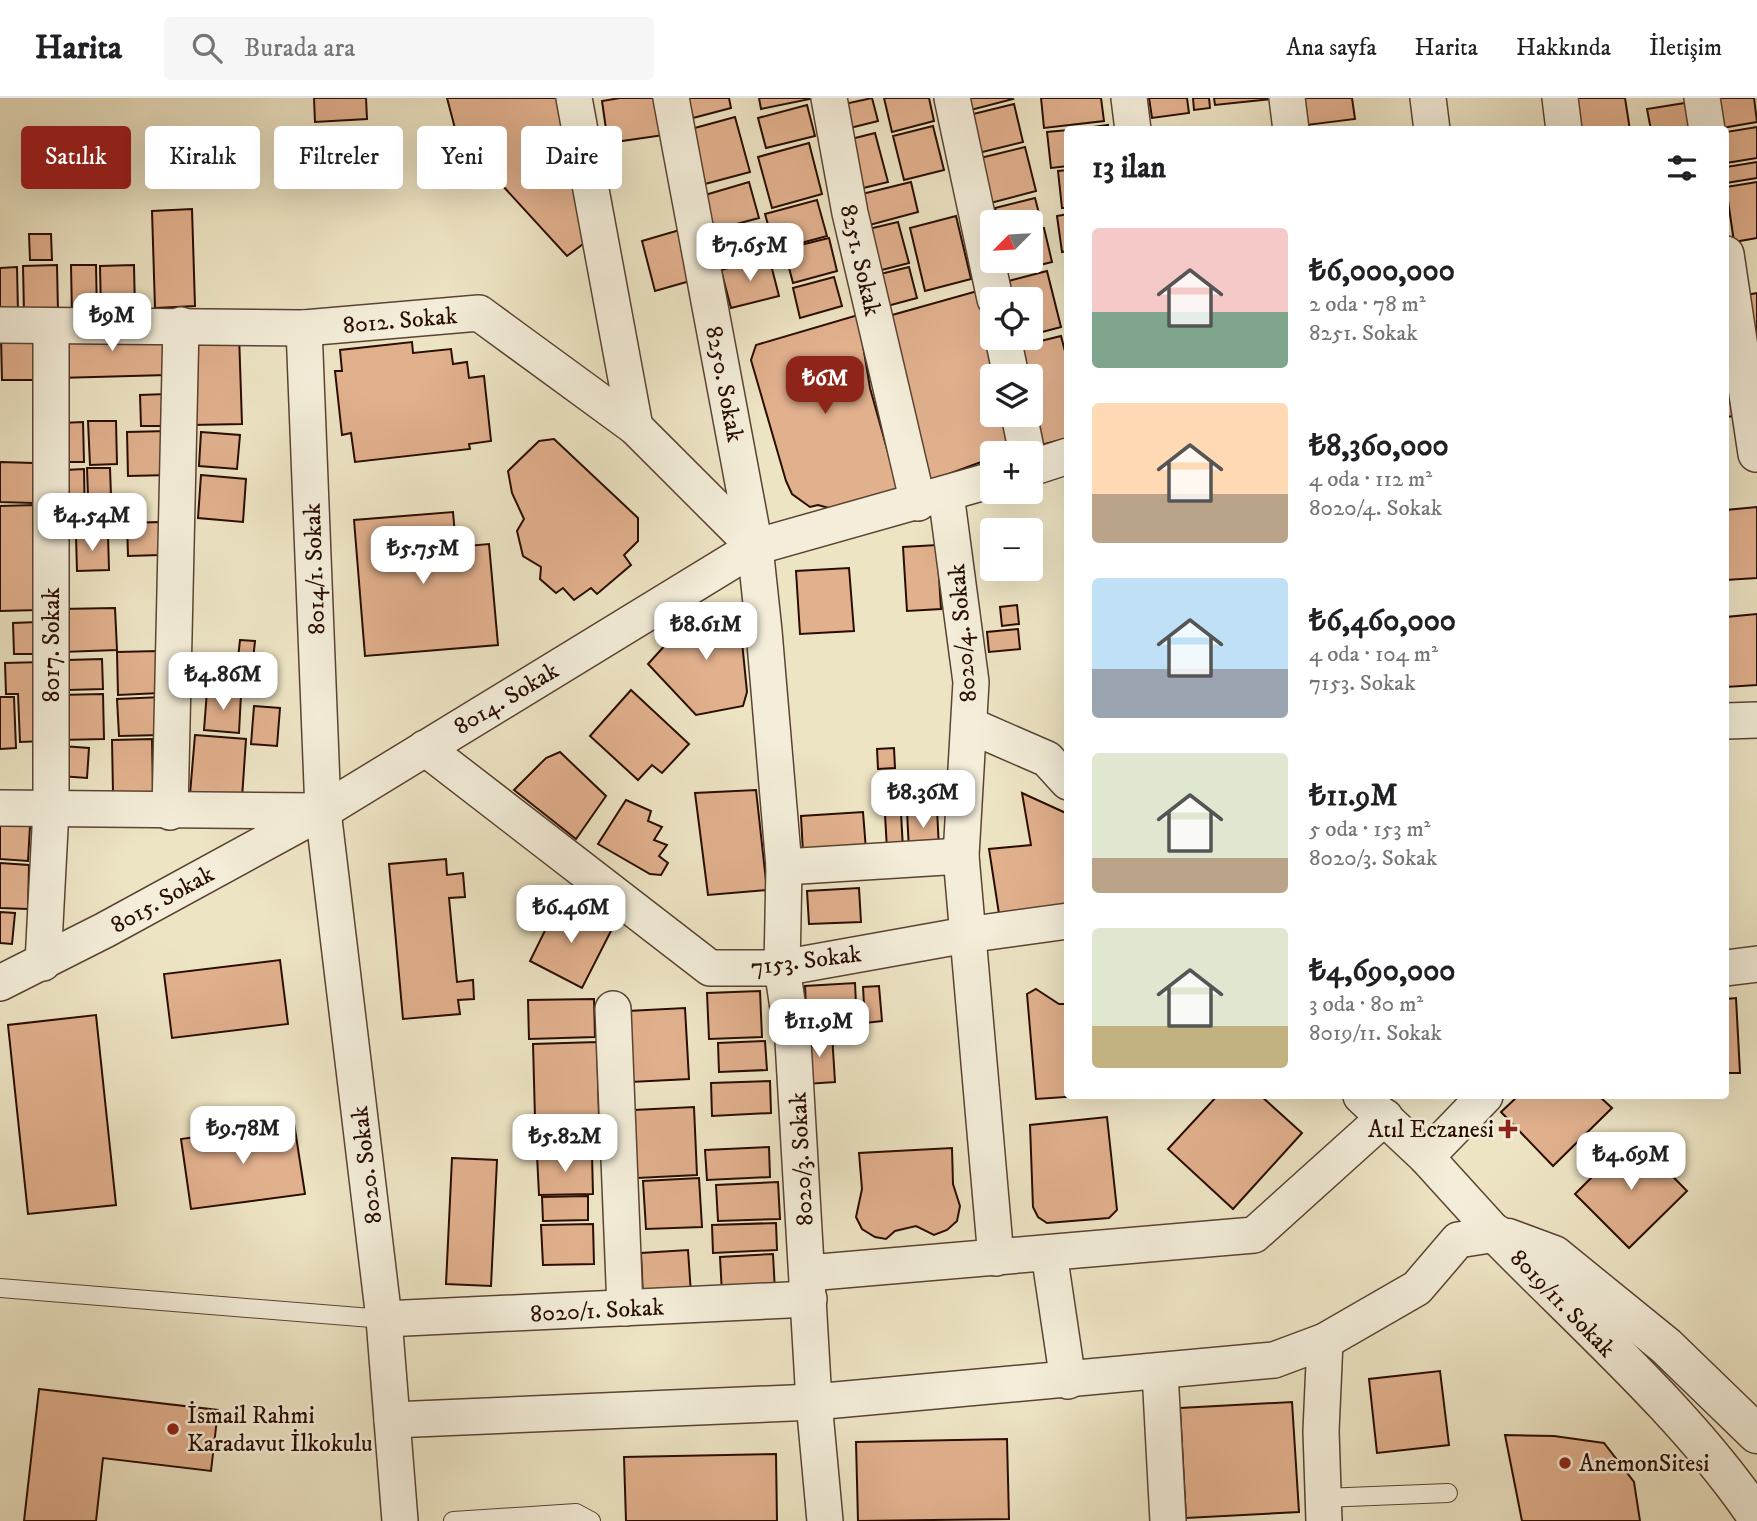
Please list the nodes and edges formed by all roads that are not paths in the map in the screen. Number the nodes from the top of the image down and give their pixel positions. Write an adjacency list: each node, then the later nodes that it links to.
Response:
1 (574, 98): 21 (street)
2 (671, 98): 27 (street, 8250. Sokak)
3 (829, 98): 26 (street, 8251. Sokak)
4 (952, 98): 16 (street)
5 (1129, 98): 10 (street)
6 (1287, 98): 11 (street)
7 (1428, 98): 12 (street)
8 (1560, 98): 13 (street)
9 (1702, 98): 14 (street)
10 (1132, 126)
11 (1290, 126)
12 (1432, 126)
13 (1564, 126)
14 (1706, 126)
15 (1729, 284): 22 (street)
16 (992, 287)
17 (181, 325): 19 (street, 8012. Sokak); 20 (street, 8012. Sokak); 36 (street)
18 (0, 326): 19 (street, 8012. Sokak)
19 (51, 327): 34 (street, 8017. Sokak)
20 (304, 328): 21 (street, 8012. Sokak); 35 (street, 8014/1. Sokak)
21 (635, 427): 27 (street, 8012. Sokak)
22 (1746, 453)
23 (1064, 457): 24 (street)
24 (1043, 464)
25 (980, 484): 26 (street, 8014. Sokak)
26 (932, 499): 27 (street, 8014. Sokak); 30 (street, 8020/4. Sokak)
27 (755, 547): 31 (street, 8014. Sokak); 38 (street, 8020/3. Sokak)
28 (1757, 720): 29 (street)
29 (1729, 721)
30 (969, 725): 32 (street); 37 (street, 8020/4. Sokak)
31 (425, 748): 35 (street, 8014. Sokak); 43 (street, 7153. Sokak)
32 (1064, 778)
33 (0, 808): 34 (street)
34 (51, 809): 36 (street); 41 (street, 8017. Sokak)
35 (323, 811): 36 (street); 41 (street, 8015. Sokak); 56 (street, 8020. Sokak)
36 (170, 812)
37 (961, 856): 38 (street); 40 (street, 8020/4. Sokak)
38 (784, 867): 43 (street, 8020/3. Sokak)
39 (1064, 922): 40 (street, 7153. Sokak)
40 (966, 935): 43 (street, 7153. Sokak); 52 (street, 8020/4. Sokak)
41 (43, 963): 45 (street, 8015. Sokak)
42 (1757, 964): 44 (street)
43 (782, 968): 53 (street, 8020/3. Sokak)
44 (1729, 968)
45 (0, 983)
46 (613, 1009): 55 (street)
47 (1482, 1099): 49 (street)
48 (1373, 1106): 49 (street, 8019/11. Sokak); 51 (street, 8020/1. Sokak)
49 (1426, 1157): 50 (street, 8019/11. Sokak)
50 (1496, 1234): 57 (street); 62 (street); 64 (street, 8019/11. Sokak)
51 (1049, 1253): 52 (street, 8020/1. Sokak); 59 (street)
52 (996, 1258): 53 (street, 8020/1. Sokak)
53 (808, 1286): 55 (street, 8020/1. Sokak); 60 (street, 8020/3. Sokak)
54 (0, 1288): 56 (lane)
55 (625, 1308): 56 (street, 8020/1. Sokak)
56 (384, 1319): 61 (street, 8020. Sokak)
57 (1325, 1341): 58 (street); 65 (street)
58 (1160, 1372): 59 (street); 71 (street)
59 (1068, 1381): 60 (street)
60 (814, 1402): 61 (street); 70 (street, 8020/3. Sokak)
61 (392, 1420): 67 (street, 8020. Sokak)
62 (1757, 1434)
63 (1448, 1493): 65 (lane)
64 (1742, 1503): 66 (street, 8019/11. Sokak)
65 (1324, 1510)
66 (1757, 1517)
67 (400, 1521)
68 (453, 1521): 69 (lane)
69 (591, 1521)
70 (825, 1521)
71 (1168, 1521)

